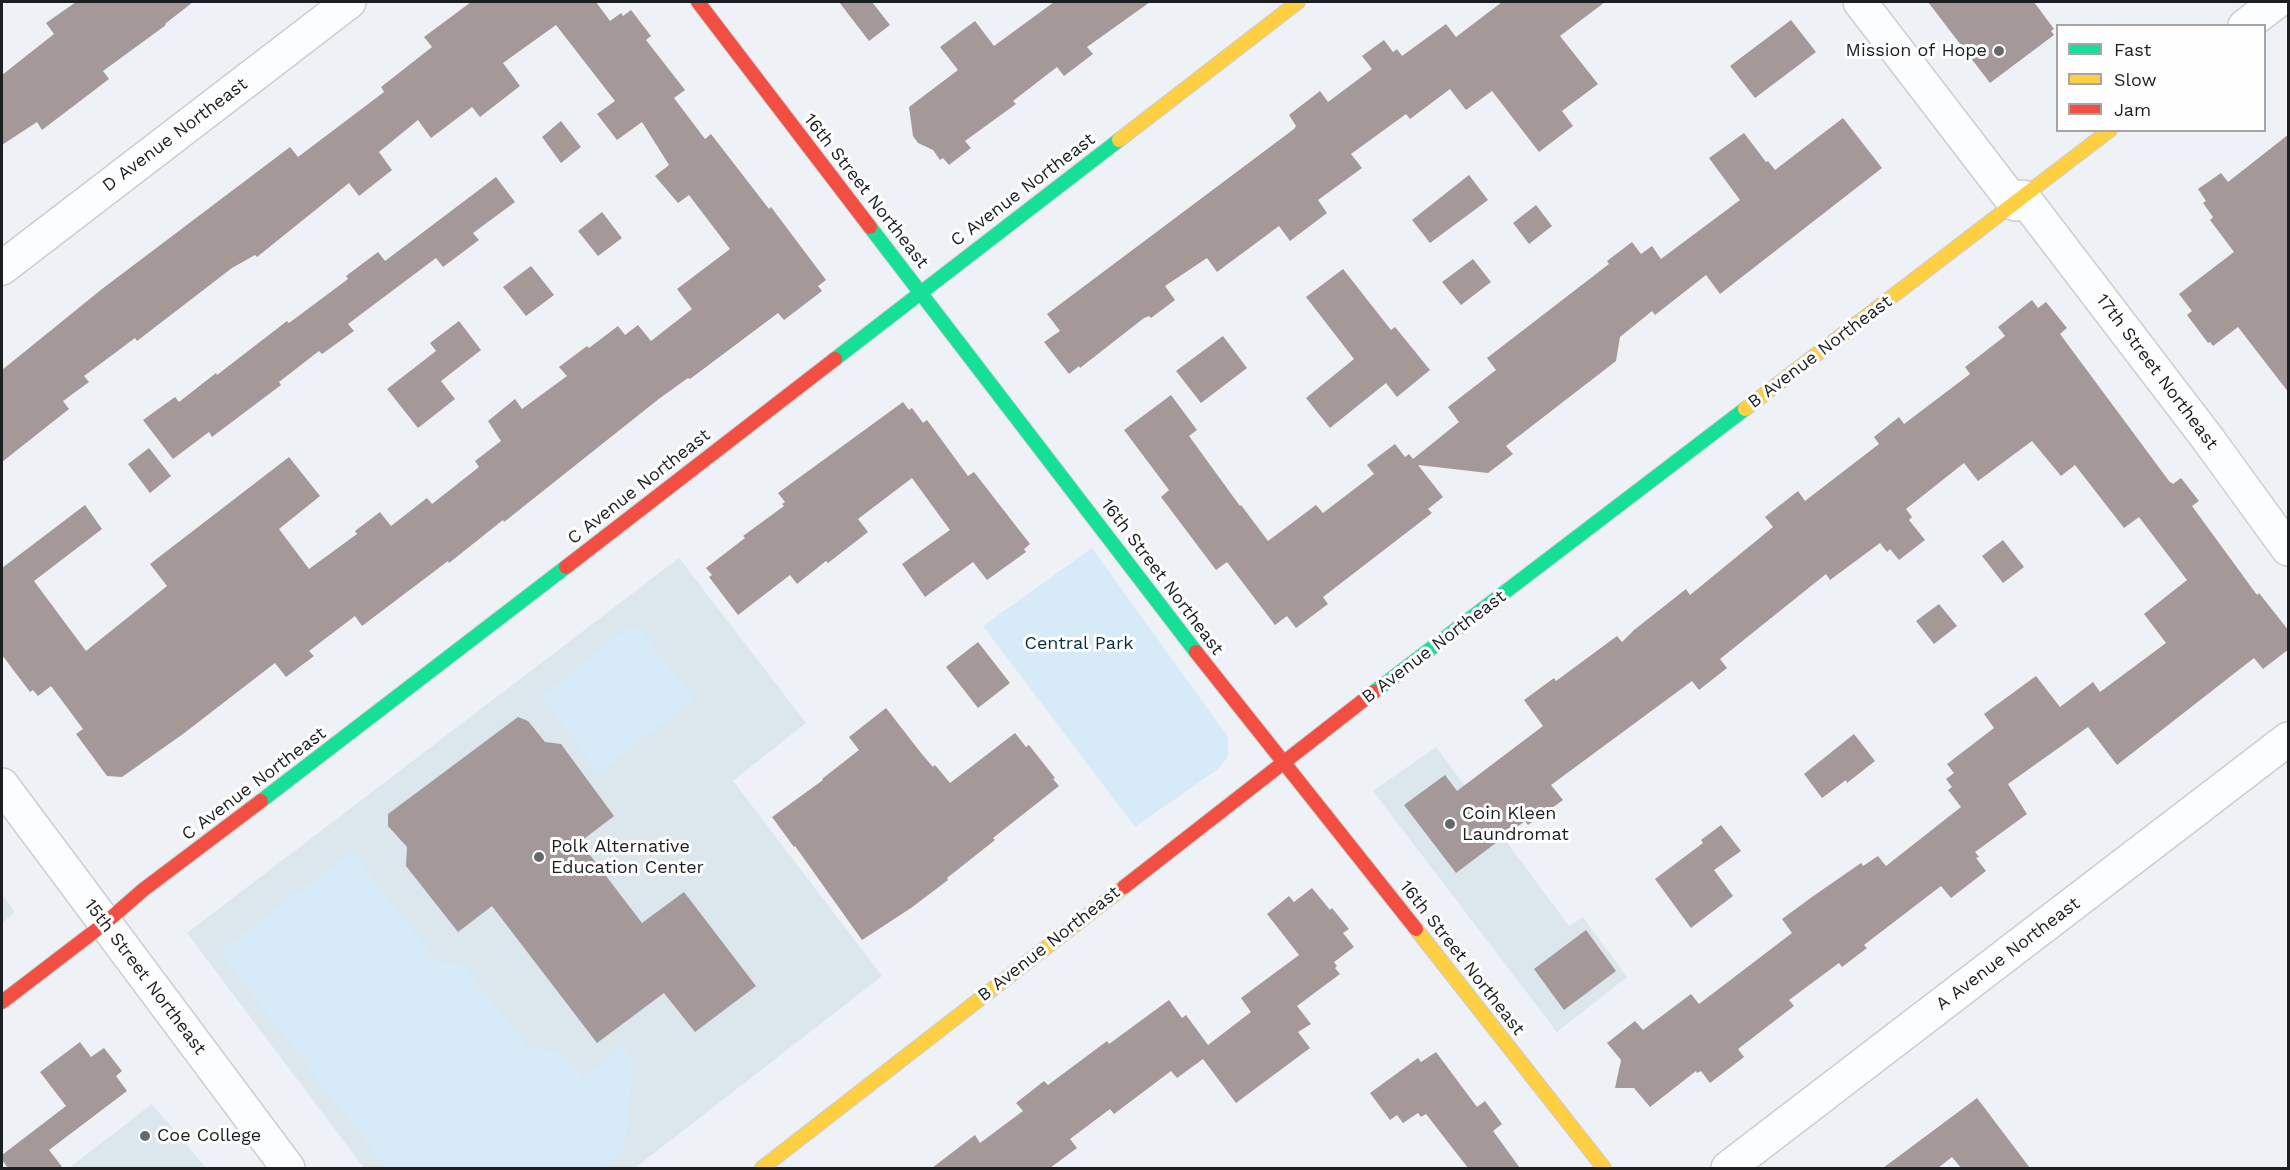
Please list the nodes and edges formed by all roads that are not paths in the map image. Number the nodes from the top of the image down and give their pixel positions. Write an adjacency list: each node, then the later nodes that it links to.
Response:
1 (349, 2): 9 (street, D Avenue Northeast)
2 (698, 2): 10 (street, 16th Street Northeast)
3 (1298, 2): 10 (street, C Avenue Northeast)
4 (1860, 2): 8 (street, 17th Street Northeast)
5 (2276, 2): 6 (street)
6 (2248, 24)
7 (2107, 132): 8 (street, B Avenue Northeast)
8 (2019, 201): 11 (street, 17th Street Northeast); 13 (street, B Avenue Northeast)
9 (2, 268)
10 (920, 291): 13 (street, 16th Street Northeast); 15 (street, C Avenue Northeast)
11 (2289, 549)
12 (2289, 739): 20 (street, A Avenue Northeast)
13 (1285, 762): 18 (street, B Avenue Northeast); 19 (street, 16th Street Northeast)
14 (2, 785): 15 (street, 15th Street Northeast)
15 (104, 924): 16 (street, C Avenue Northeast); 17 (street, 15th Street Northeast)
16 (2, 1002)
17 (288, 1168)
18 (762, 1168)
19 (1604, 1168)
20 (1728, 1168)

